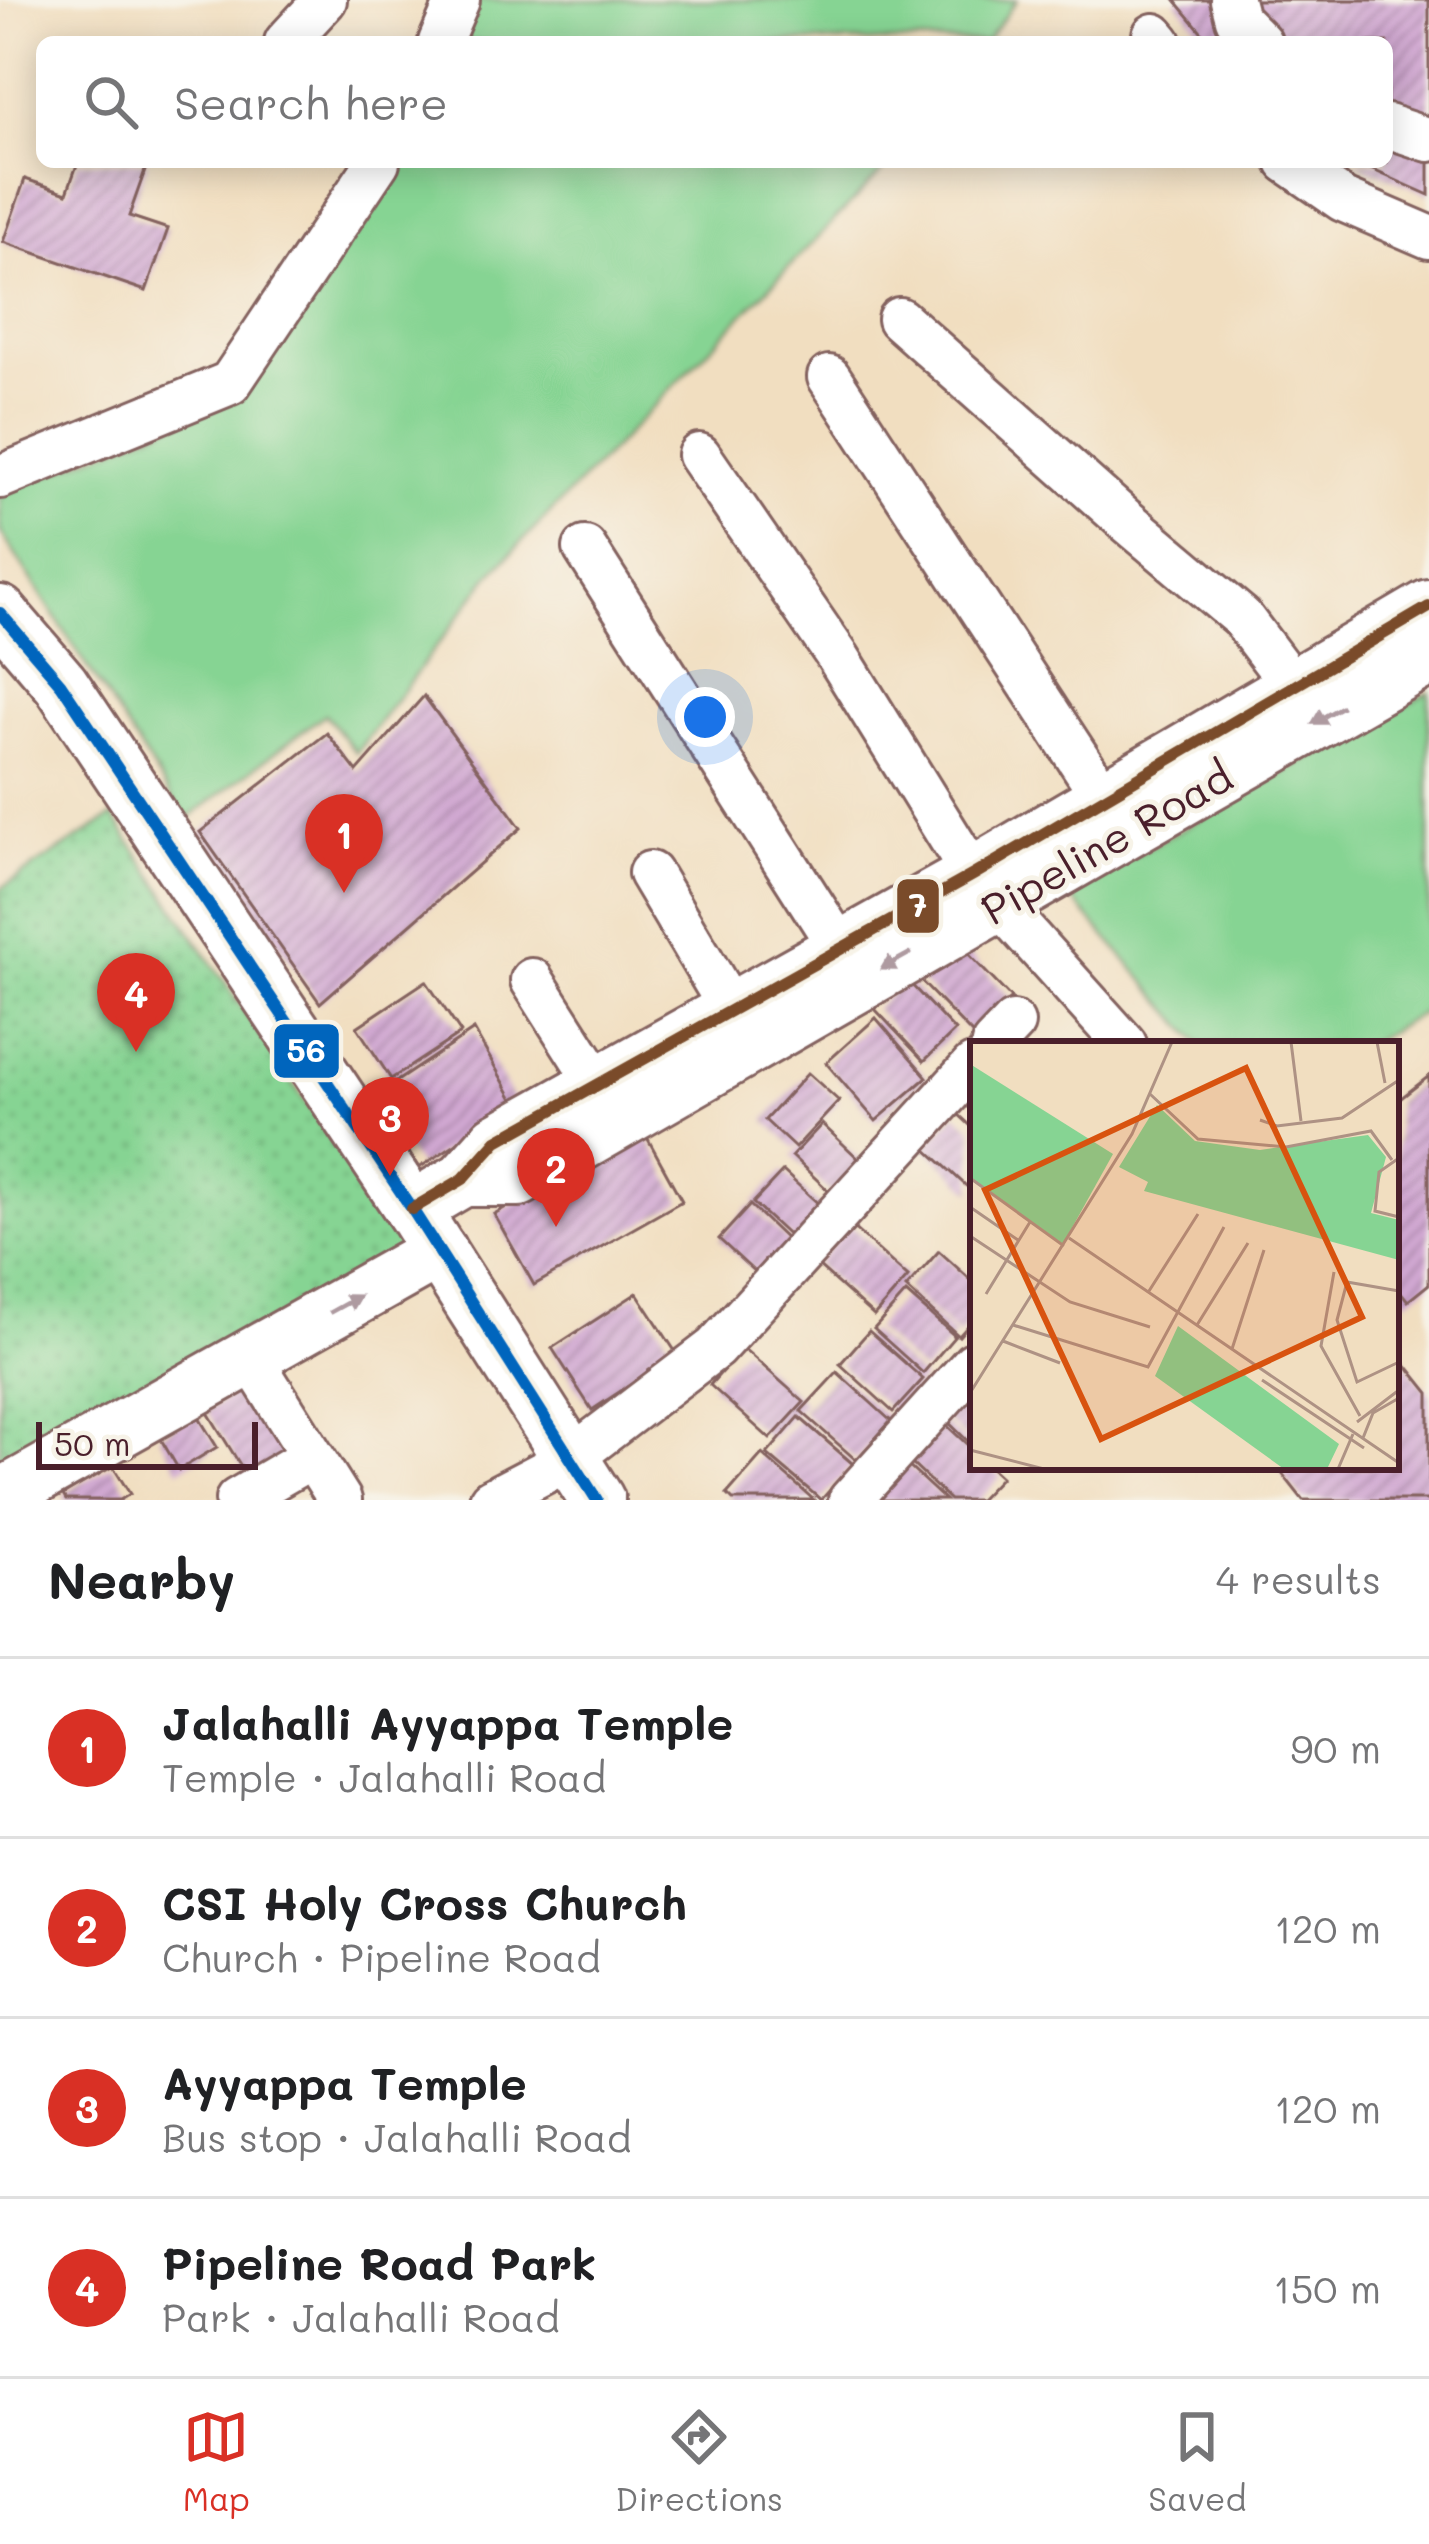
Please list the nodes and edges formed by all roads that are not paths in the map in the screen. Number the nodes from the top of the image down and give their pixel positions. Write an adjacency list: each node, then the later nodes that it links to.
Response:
1 (325, 0): 4 (street)
2 (458, 0): 5 (street)
3 (1232, 0): 6 (street)
4 (292, 36)
5 (443, 36)
6 (1254, 36)
7 (1393, 128): 8 (street)
8 (1429, 140)
9 (374, 168): 15 (street)
10 (1297, 168): 11 (street)
11 (1429, 237)
12 (899, 319): 20 (street)
13 (829, 377): 21 (street)
14 (700, 455): 23 (street)
15 (0, 477)
16 (585, 548): 24 (street)
17 (1429, 607): 20 (main road, Pipeline Road)
18 (0, 613): 31 (main road)
19 (1429, 657): 23 (main road, Pipeline Road, one-way to 23)
20 (1293, 686): 21 (main road, Pipeline Road)
21 (1104, 798): 23 (main road, Pipeline Road)
22 (650, 873): 26 (street)
23 (986, 889): 24 (main road, Pipeline Road); 27 (street); 30 (main road, Pipeline Road, one-way to 30)
24 (840, 948): 26 (main road, Pipeline Road)
25 (532, 980): 29 (street)
26 (731, 1009): 29 (main road, Pipeline Road)
27 (1122, 1041)
28 (970, 1069): 35 (street)
29 (598, 1084): 30 (main road, Pipeline Road)
30 (464, 1179): 31 (main road, Pipeline Road)
31 (426, 1230): 32 (main road, Pipeline Road, one-way to 31); 35 (main road)
32 (250, 1357): 34 (street); 36 (main road, Pipeline Road)
33 (970, 1367): 40 (street)
34 (311, 1456): 37 (street); 38 (street)
35 (584, 1479): 39 (street)
36 (0, 1497)
37 (237, 1500)
38 (340, 1500)
39 (491, 1500)
40 (850, 1500)

